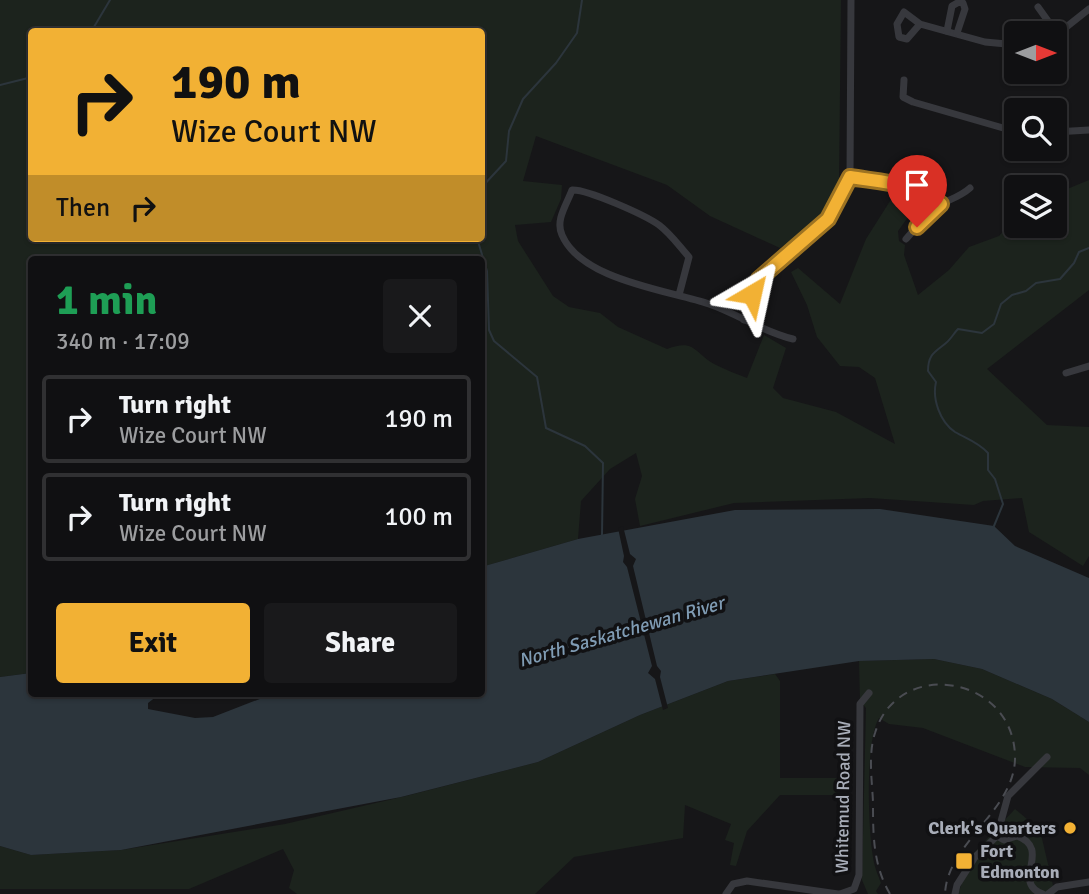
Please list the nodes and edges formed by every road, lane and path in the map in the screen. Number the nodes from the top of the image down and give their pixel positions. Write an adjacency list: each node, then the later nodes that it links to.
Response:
1 (851, 0): 14 (street)
2 (1038, 7): 4 (street)
3 (1089, 9): 6 (street)
4 (1047, 21)
5 (920, 24): 7 (street)
6 (1068, 27)
7 (947, 31): 8 (street); 8 (street)
8 (957, 33): 9 (street)
9 (1004, 44)
10 (904, 80): 11 (street)
11 (1004, 127)
12 (1089, 130): 13 (street)
13 (1067, 131)
14 (850, 177): 16 (street); 19 (street)
15 (970, 188): 16 (street)
16 (941, 204): 17 (street)
17 (906, 239)
18 (679, 295): 18 (street); 19 (street)
19 (744, 320): 20 (street)
20 (793, 339)
21 (1089, 366): 22 (street)
22 (1066, 373)
23 (869, 693): 29 (street, Whitemud Road NW)
24 (1046, 757): 25 (street)
25 (997, 836): 30 (street); 31 (street)
26 (1089, 882): 27 (street)
27 (1065, 885): 32 (street); 33 (street)
28 (727, 892): 29 (street, Whitemud Road NW)
29 (839, 894)
30 (956, 894)
31 (1043, 894)
32 (1048, 894)
33 (1063, 894)

